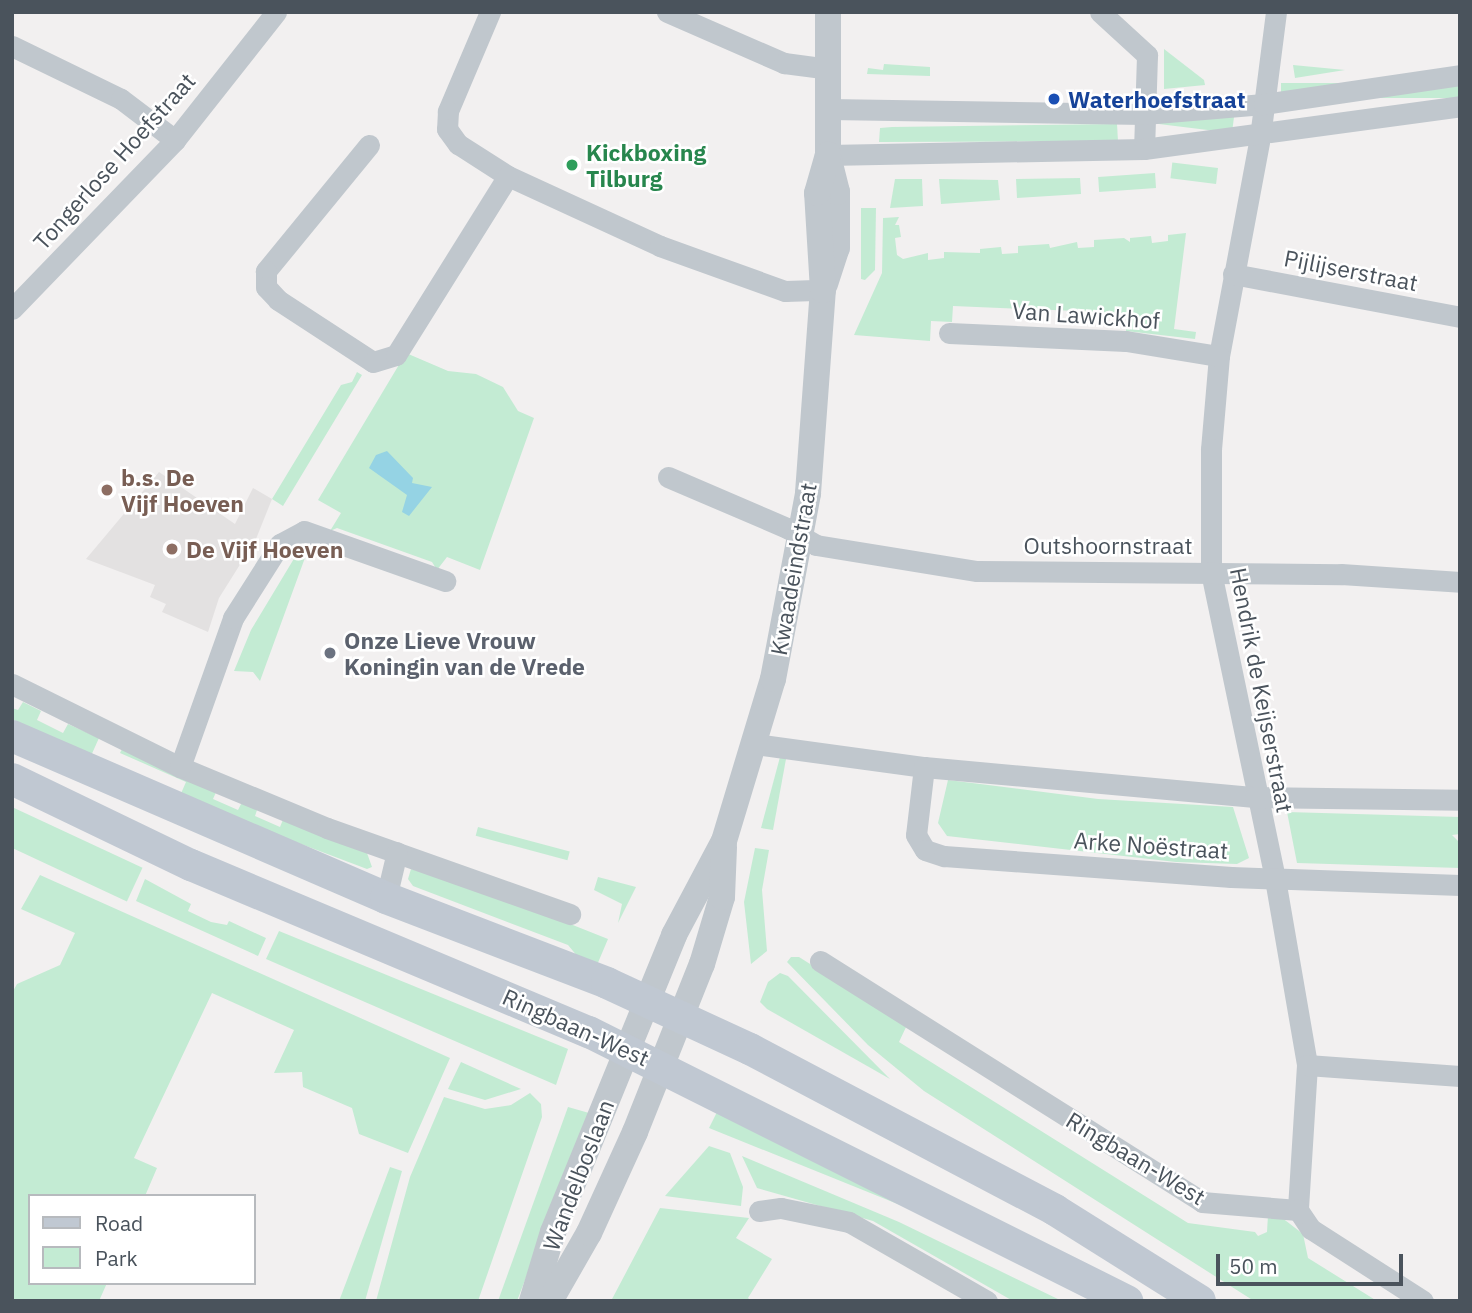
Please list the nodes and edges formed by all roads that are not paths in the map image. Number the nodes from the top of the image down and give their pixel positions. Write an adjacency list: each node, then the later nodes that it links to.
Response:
1 (276, 12): 15 (street, Tongerlose Hoefstraat)
2 (490, 12): 19 (street)
3 (667, 12): 8 (street)
4 (828, 12): 8 (street, Kwaadeindstraat)
5 (1100, 12): 13 (street)
6 (1276, 12): 10 (street, Hendrik de Keijserstraat)
7 (12, 46): 15 (street)
8 (829, 69): 12 (street, Kwaadeindstraat)
9 (1460, 75): 10 (street)
10 (1264, 104): 13 (street); 14 (street, Hendrik de Keijserstraat)
11 (1460, 106): 14 (street)
12 (829, 108): 13 (street); 18 (street, Kwaadeindstraat)
13 (1144, 114): 17 (street)
14 (1260, 137): 17 (street); 20 (street, Hendrik de Keijserstraat)
15 (175, 140): 22 (street, Tongerlose Hoefstraat)
16 (369, 145): 19 (street)
17 (1144, 149): 18 (street)
18 (828, 155): 21 (street, Kwaadeindstraat)
19 (508, 176): 21 (street)
20 (1233, 274): 23 (street, Pijlijserstraat); 25 (street, Hendrik de Keijserstraat)
21 (823, 290): 27 (street, Kwaadeindstraat)
22 (12, 309)
23 (1460, 317)
24 (949, 333): 25 (street, Van Lawickhof)
25 (1219, 356): 28 (street, Hendrik de Keijserstraat)
26 (668, 477): 27 (street, Outshoornstraat)
27 (802, 537): 28 (street, Outshoornstraat); 33 (street, Kwaadeindstraat)
28 (1211, 572): 30 (street, Outshoornstraat); 37 (street, Hendrik de Keijserstraat)
29 (445, 582): 34 (street)
30 (1460, 582)
31 (12, 684): 34 (street)
32 (12, 736): 43 (main road)
33 (755, 744): 35 (street); 39 (street, Kwaadeindstraat)
34 (180, 767): 40 (street)
35 (924, 767): 37 (street); 41 (street, Arke Noëstraat)
36 (12, 779): 48 (main road, Ringbaan-West)
37 (1255, 797): 38 (street); 41 (street, Hendrik de Keijserstraat)
38 (1460, 800)
39 (724, 841): 46 (street, Kwaadeindstraat); 47 (street, Kwaadeindstraat)
40 (397, 852): 43 (street); 44 (street)
41 (1275, 879): 42 (street, Arke Noëstraat); 49 (street, Hendrik de Keijserstraat)
42 (1460, 885)
43 (387, 898): 46 (main road)
44 (570, 915)
45 (820, 961): 52 (street, Ringbaan-West)
46 (647, 1002): 47 (main road); 48 (street, Wandelboslaan)
47 (680, 1017): 50 (street, Wandelboslaan); 58 (main road)
48 (628, 1050): 50 (main road, Ringbaan-West); 54 (street, Wandelboslaan)
49 (1307, 1065): 51 (street); 52 (street, Hendrik de Keijserstraat)
50 (662, 1066): 55 (street, Wandelboslaan); 57 (main road, Ringbaan-West)
51 (1460, 1076)
52 (1298, 1210): 59 (street)
53 (759, 1211): 56 (street)
54 (532, 1301)
55 (550, 1301)
56 (987, 1301)
57 (1127, 1301)
58 (1200, 1301)
59 (1423, 1301)

